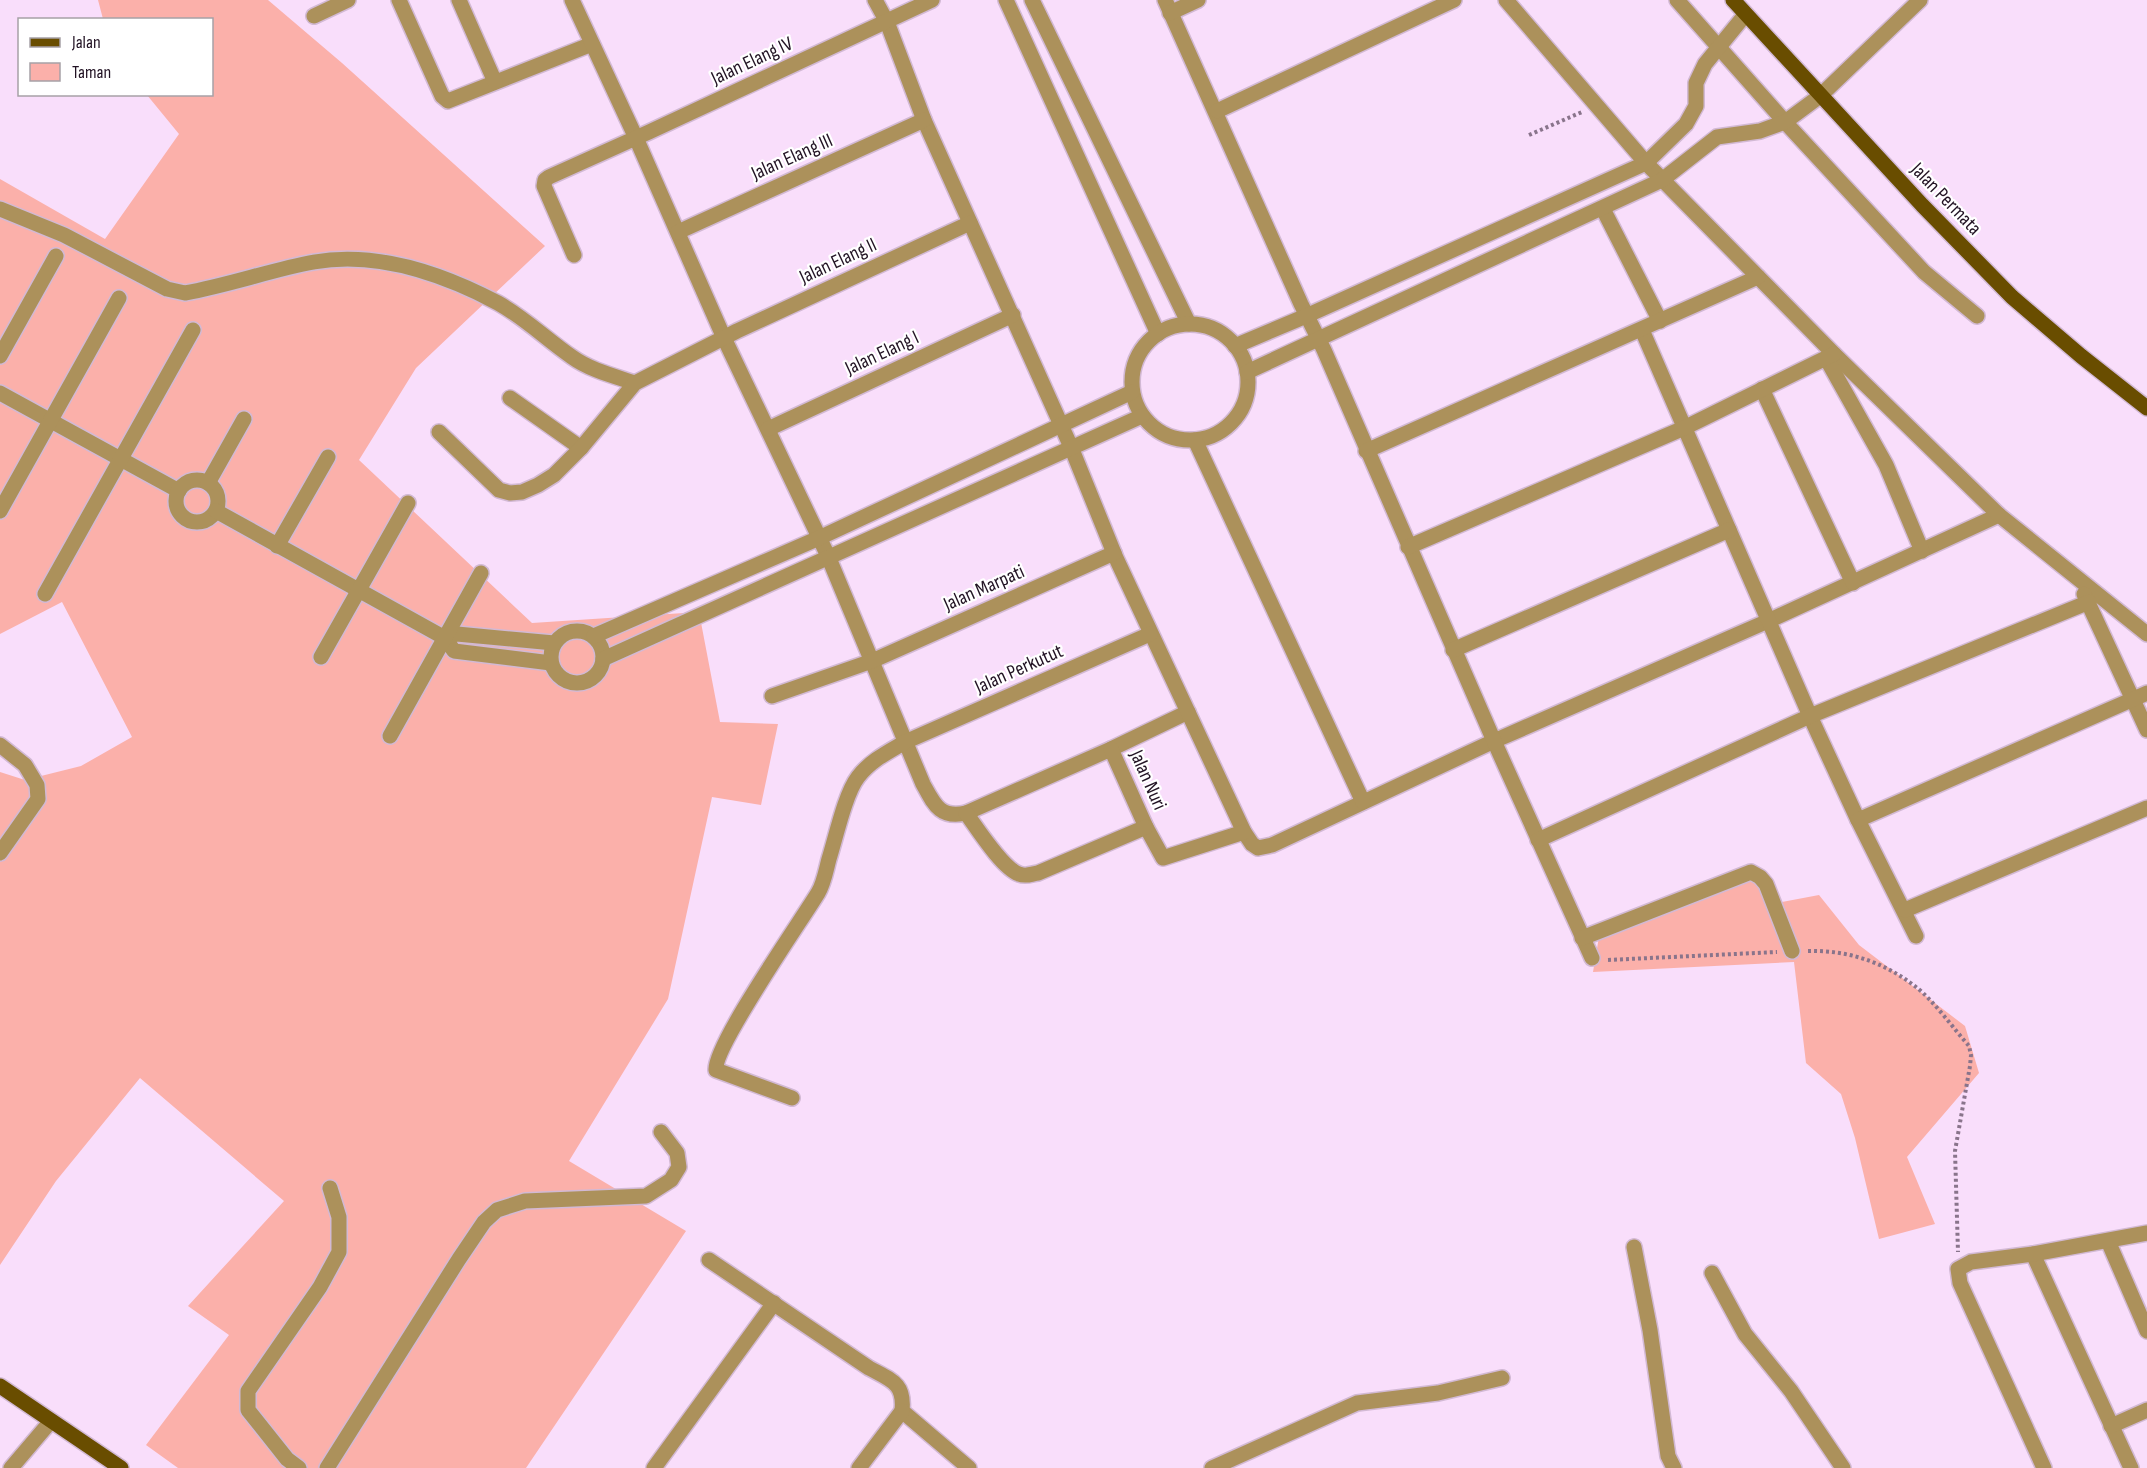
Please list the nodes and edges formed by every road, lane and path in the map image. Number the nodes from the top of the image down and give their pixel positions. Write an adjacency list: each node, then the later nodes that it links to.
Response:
1 (348, 0): 17 (street)
2 (399, 0): 21 (street)
3 (459, 0): 21 (street)
4 (572, 0): 19 (street)
5 (875, 0): 18 (street)
6 (932, 0): 18 (street, Jalan Elang IV)
7 (1005, 0): 46 (street)
8 (1032, 0): 43 (street)
9 (1198, 0): 15 (street)
10 (1454, 0): 24 (street)
11 (1506, 0): 23 (street)
12 (1677, 0): 20 (street)
13 (1732, 0): 16 (main road, Jalan Permata)
14 (1920, 0): 22 (street)
15 (1168, 6): 24 (street)
16 (1745, 15): 20 (street); 22 (main road, Jalan Permata)
17 (314, 16)
18 (887, 22): 25 (street); 28 (street, Jalan Elang IV)
19 (592, 44): 21 (street); 28 (street)
20 (1719, 47): 26 (street); 29 (street)
21 (495, 82)
22 (1820, 96): 26 (street); 58 (main road, Jalan Permata)
23 (1597, 105): 27 (path); 29 (street)
24 (1216, 111): 40 (street)
25 (924, 120): 33 (street); 34 (street, Jalan Elang III)
26 (1785, 122): 30 (street); 41 (street)
27 (1529, 135)
28 (636, 138): 34 (street); 35 (street, Jalan Elang IV)
29 (1646, 163): 30 (street); 40 (street)
30 (1662, 180): 32 (street); 37 (street)
31 (0, 208): 53 (street)
32 (1603, 209): 42 (street); 48 (street)
33 (970, 224): 39 (street); 47 (street, Jalan Elang II)
34 (678, 232): 47 (street)
35 (574, 255)
36 (56, 256): 50 (street)
37 (1758, 277): 42 (street); 51 (street)
38 (119, 298): 61 (street)
39 (1013, 315): 62 (street); 64 (street, Jalan Elang I)
40 (1306, 316): 48 (street); 49 (street)
41 (1977, 316)
42 (1660, 321): 45 (street)
43 (1189, 324): 46 (street); 49 (street)
44 (194, 330): 71 (street)
45 (1642, 330): 63 (street); 69 (street)
46 (1158, 334): 55 (street)
47 (724, 338): 53 (street, Jalan Elang II); 64 (street)
48 (1317, 338): 52 (street); 69 (street)
49 (1236, 346): 52 (street)
50 (0, 356)
51 (1830, 356): 54 (street); 77 (street); 82 (street)
52 (1247, 372): 66 (street)
53 (635, 383): 68 (street)
54 (1762, 389): 63 (street); 87 (street)
55 (1132, 392): 59 (street); 62 (street)
56 (0, 393): 61 (street)
57 (510, 398): 68 (street)
58 (2147, 408)
59 (1142, 416): 66 (street); 67 (street)
60 (244, 419): 72 (street)
61 (51, 421): 71 (street); 76 (street)
62 (1062, 426): 67 (street); 79 (street)
63 (1684, 428): 78 (street); 81 (street)
64 (768, 429): 79 (street)
65 (439, 432): 68 (street)
66 (1195, 440): 112 (street)
67 (1071, 447): 83 (street); 84 (street)
68 (581, 448)
69 (1366, 451): 81 (street)
70 (328, 457): 80 (street)
71 (121, 459): 73 (street); 89 (street)
72 (208, 483): 73 (street); 75 (street)
73 (179, 491): 75 (street)
74 (408, 503): 88 (street)
75 (216, 511): 80 (street)
76 (0, 512)
77 (1999, 515): 82 (street); 86 (street)
78 (1729, 530): 91 (street); 97 (street)
79 (819, 538): 84 (street); 94 (street)
80 (278, 546): 88 (street)
81 (1408, 547): 97 (street)
82 (1922, 551): 87 (street)
83 (1114, 553): 92 (street); 100 (street, Jalan Marpati)
84 (828, 556): 99 (street); 100 (street)
85 (481, 573): 95 (street)
86 (2074, 575): 90 (street); 93 (street)
87 (1853, 583): 91 (street)
88 (359, 591): 95 (street); 98 (street)
89 (45, 594)
90 (2089, 602): 103 (street); 105 (street)
91 (1768, 621): 105 (street); 108 (street)
92 (1150, 634): 104 (street); 109 (street, Jalan Perkutut)
93 (2147, 634)
94 (594, 636): 96 (street); 99 (street)
95 (445, 638): 96 (street); 101 (street); 107 (street)
96 (554, 643): 101 (street)
97 (1453, 650): 108 (street)
98 (321, 657)
99 (603, 658): 101 (street)
100 (872, 661): 102 (street, Jalan Marpati); 109 (street)
101 (551, 663)
102 (772, 696)
103 (2140, 696): 106 (street); 115 (street)
104 (1188, 712): 111 (street); 117 (street)
105 (1810, 716): 115 (street); 118 (street)
106 (2147, 730)
107 (390, 736)
108 (1494, 741): 112 (street); 118 (street)
109 (905, 742): 114 (street); 125 (street, Jalan Perkutut)
110 (0, 745): 119 (street)
111 (1111, 749): 114 (street); 116 (street, Jalan Nuri)
112 (1363, 802): 117 (street)
113 (2147, 808): 120 (street)
114 (966, 813): 116 (street)
115 (1858, 820): 120 (street)
116 (1146, 828): 117 (street, Jalan Nuri)
117 (1244, 832)
118 (1538, 840): 122 (street)
119 (0, 853)
120 (1905, 910): 121 (street)
121 (1916, 936)
122 (1582, 938): 123 (street); 124 (street)
123 (1792, 951): 124 (path); 133 (path)
124 (1592, 958)
125 (792, 1098)
126 (662, 1132): 147 (street)
127 (330, 1188): 146 (street)
128 (2147, 1233): 129 (street)
129 (2108, 1240): 131 (street); 136 (street)
130 (1635, 1247): 152 (street)
131 (2033, 1254): 133 (street); 142 (street)
132 (709, 1260): 135 (street)
133 (1958, 1269): 153 (street)
134 (1712, 1273): 143 (street)
135 (774, 1303): 140 (street); 148 (street)
136 (2147, 1331)
137 (1502, 1378): 151 (street)
138 (0, 1386): 141 (main road)
139 (2147, 1410): 142 (street)
140 (902, 1411): 149 (street); 150 (street)
141 (51, 1421): 144 (street); 145 (main road)
142 (2111, 1426): 154 (street)
143 (1842, 1467)
144 (11, 1468)
145 (121, 1468)
146 (299, 1468)
147 (327, 1468)
148 (654, 1468)
149 (859, 1468)
150 (969, 1468)
151 (1214, 1468)
152 (1674, 1468)
153 (2044, 1468)
154 (2130, 1468)

